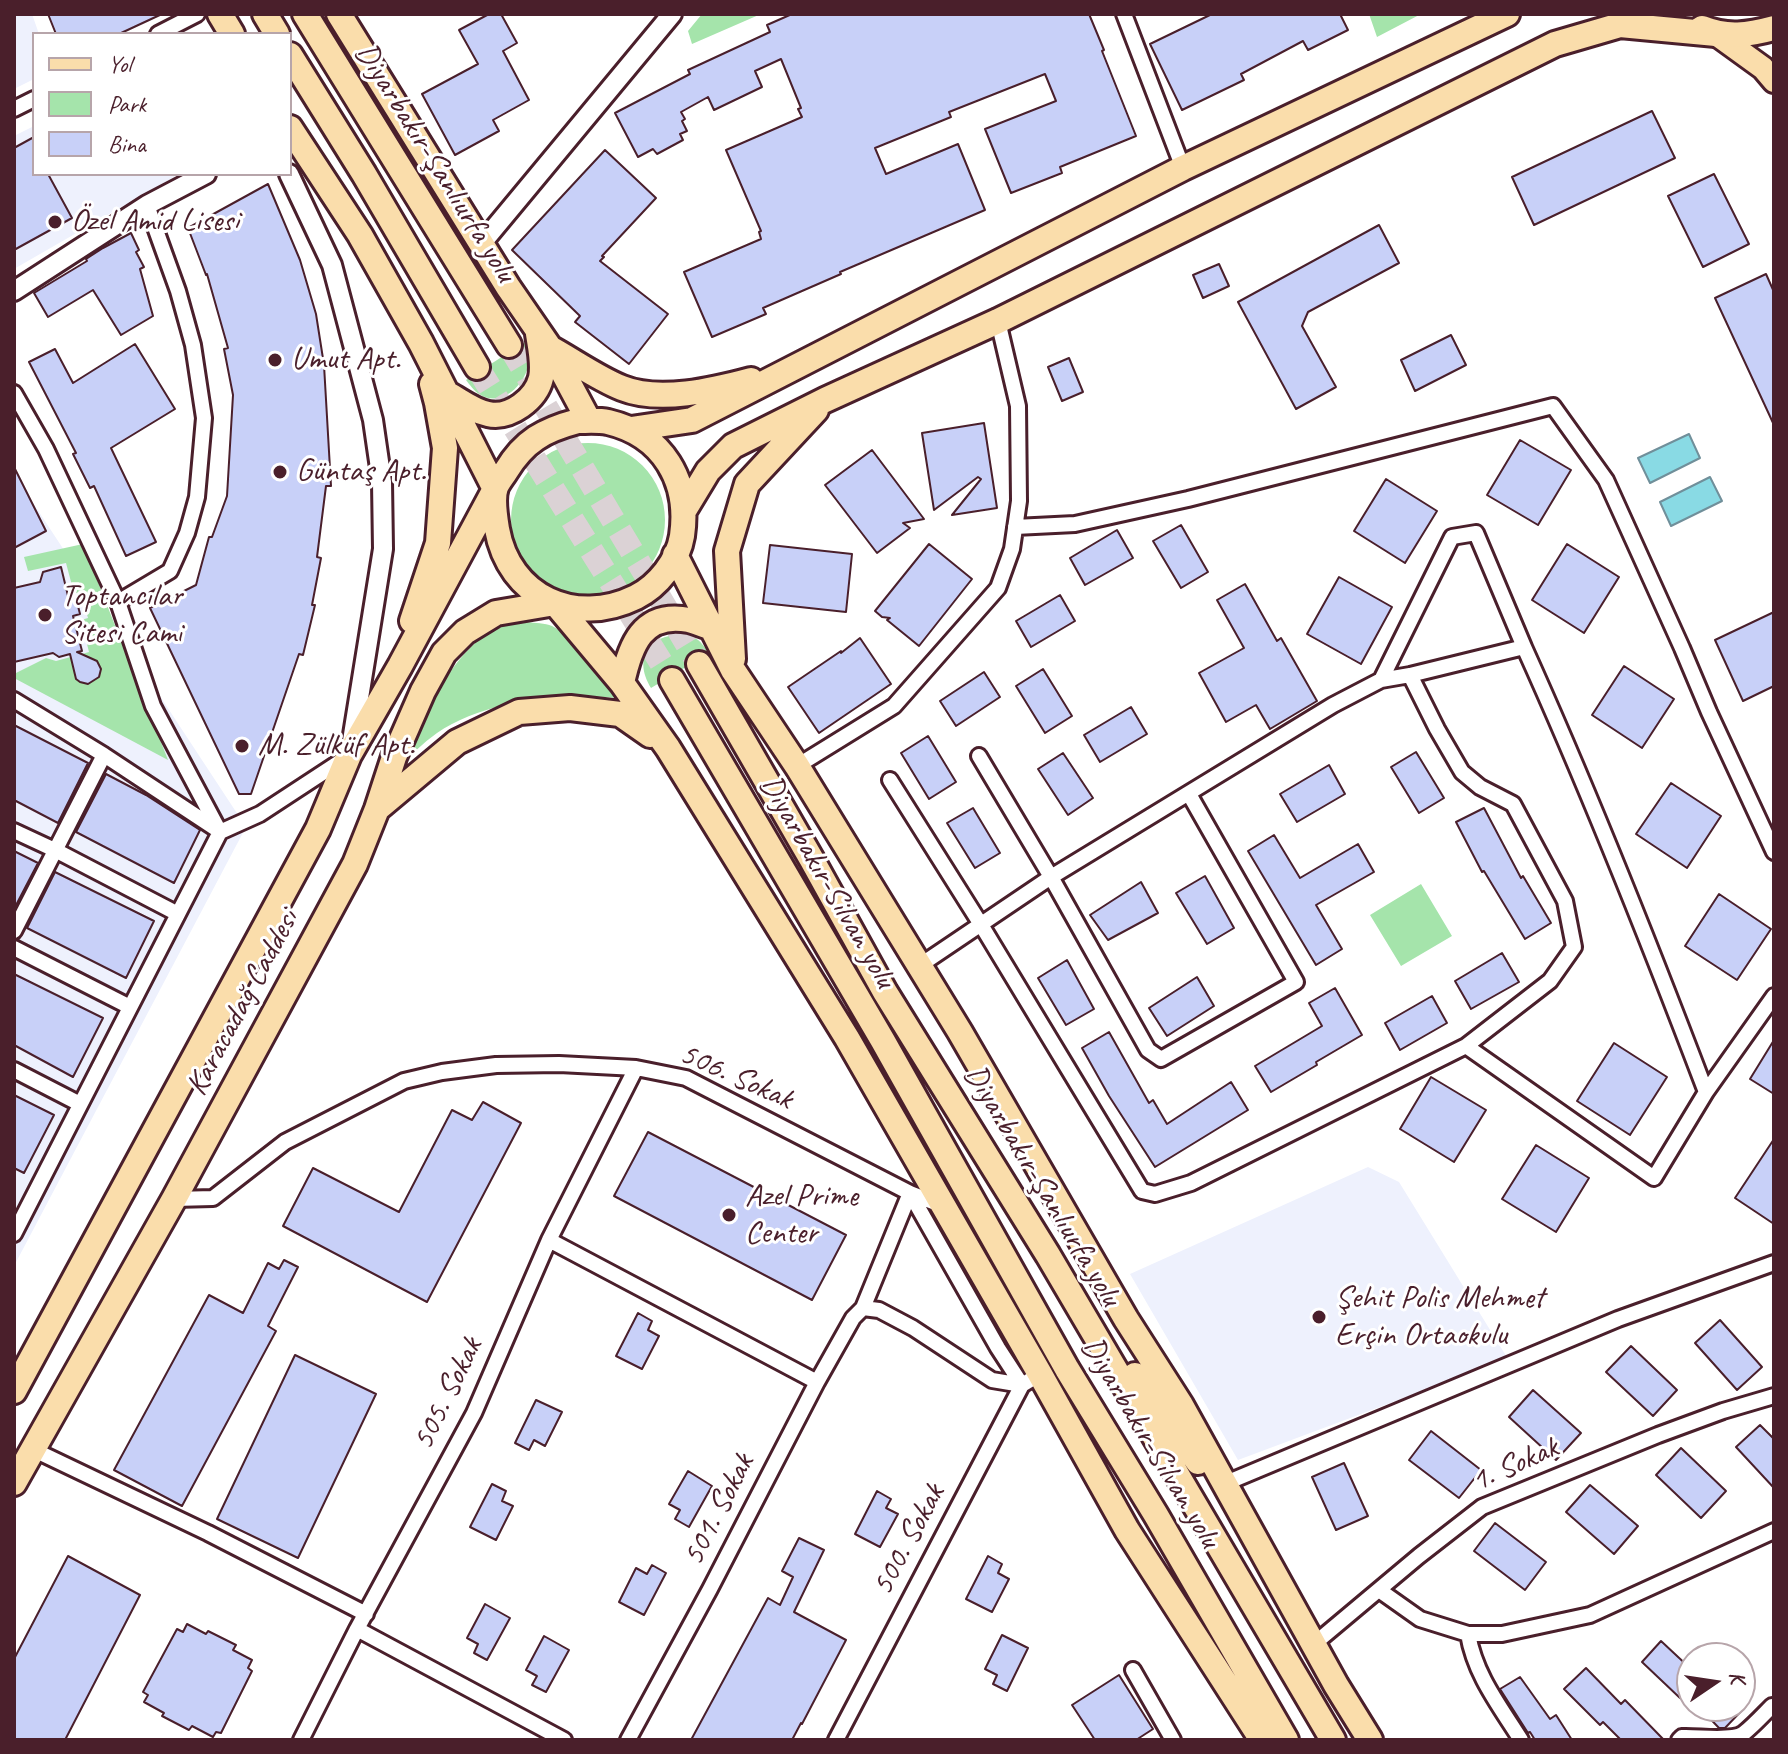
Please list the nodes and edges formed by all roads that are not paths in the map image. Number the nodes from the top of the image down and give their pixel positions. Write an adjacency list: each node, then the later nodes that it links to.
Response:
1 (197, 14): 11 (street)
2 (220, 14): 12 (highway)
3 (265, 14): 13 (highway)
4 (305, 14): 29 (highway, Diyarbakır-Şanlıurfa yolu)
5 (339, 14): 24 (highway)
6 (672, 14): 24 (street)
7 (1124, 14): 20 (street)
8 (1507, 14): 20 (highway)
9 (1675, 14): 14 (highway)
10 (1774, 28): 14 (highway)
11 (162, 32)
12 (231, 32)
13 (276, 32)
14 (1716, 34): 16 (main road); 26 (highway)
15 (292, 58): 30 (highway, Diyarbakır-Şanlıurfa yolu)
16 (1774, 81)
17 (32, 100): 18 (street)
18 (14, 109)
19 (292, 136): 28 (highway)
20 (1183, 168): 31 (highway)
21 (202, 176): 23 (street)
22 (290, 176): 55 (street)
23 (147, 205): 25 (street); 41 (street)
24 (482, 243): 27 (highway)
25 (14, 291)
26 (998, 321): 34 (highway); 39 (street)
27 (544, 339): 31 (highway); 32 (highway); 35 (highway)
28 (421, 343): 32 (highway); 46 (highway)
29 (509, 345)
30 (477, 367)
31 (796, 368): 36 (highway)
32 (446, 392): 37 (highway)
33 (14, 393): 41 (street)
34 (825, 400): 38 (highway); 47 (highway)
35 (589, 421): 36 (highway); 37 (highway)
36 (631, 429): 38 (highway)
37 (495, 489): 42 (highway); 46 (highway, Karacadağ Caddesi)
38 (685, 509): 40 (highway)
39 (1015, 527): 57 (street); 64 (street)
40 (675, 555): 42 (highway); 43 (highway)
41 (118, 602): 62 (street)
42 (555, 603): 51 (highway); 60 (highway, Karacadağ Caddesi)
43 (713, 628): 47 (highway); 51 (highway)
44 (1524, 647): 48 (street); 50 (street); 76 (street)
45 (699, 664): 85 (highway, Diyarbakır-Şanlıurfa yolu)
46 (400, 666): 55 (highway, Karacadağ Caddesi)
47 (733, 670): 57 (highway)
48 (1410, 675): 50 (street); 73 (street)
49 (672, 680): 88 (highway, Diyarbakır-Silvan yolu)
50 (1381, 680): 59 (street)
51 (622, 683): 53 (highway)
52 (14, 700): 54 (street)
53 (668, 748): 60 (highway); 81 (highway)
54 (104, 755): 62 (street); 63 (street)
55 (349, 755): 62 (street); 91 (highway, Karacadağ Caddesi)
56 (979, 756): 65 (street)
57 (797, 766): 70 (highway)
58 (890, 780): 67 (street)
59 (1189, 794): 65 (street); 65 (street)
60 (377, 809): 80 (highway, Karacadağ Caddesi)
61 (14, 831): 63 (street)
62 (220, 832): 66 (street)
63 (57, 851): 66 (street); 68 (street)
64 (1774, 852)
65 (1051, 877): 67 (street)
66 (178, 914): 72 (street)
67 (980, 923): 70 (street); 73 (street)
68 (14, 931)
69 (14, 948): 72 (street)
70 (919, 966): 95 (highway)
71 (1774, 996): 76 (street)
72 (130, 1007): 77 (street)
73 (1466, 1046): 76 (street)
74 (636, 1068): 78 (street, 506. Sokak); 80 (street, 506. Sokak); 84 (street, 505. Sokak)
75 (14, 1070): 77 (street)
76 (1706, 1092)
77 (80, 1104): 82 (street)
78 (910, 1193): 81 (street, 506. Sokak); 87 (street, 501. Sokak); 89 (street)
79 (14, 1199): 82 (street)
80 (174, 1199): 93 (highway, Karacadağ Caddesi)
81 (943, 1206): 89 (highway)
82 (28, 1207): 83 (street)
83 (14, 1234)
84 (549, 1240): 90 (street); 99 (street, 505. Sokak)
85 (1048, 1255): 97 (highway); 113 (highway, Diyarbakır-Şanlıurfa yolu)
86 (1774, 1263): 95 (street)
87 (863, 1308): 89 (street); 90 (street, 501. Sokak)
88 (1067, 1369): 102 (highway); 112 (highway, Diyarbakır-Silvan yolu)
89 (1031, 1380): 102 (highway); 109 (street, 500. Sokak)
90 (817, 1382): 108 (street, 501. Sokak)
91 (14, 1391)
92 (1774, 1396): 98 (street, 1. Sokak)
93 (32, 1449): 94 (highway, Karacadağ Caddesi); 99 (street)
94 (14, 1483)
95 (1226, 1483): 97 (highway)
96 (1774, 1531): 101 (street)
97 (1263, 1551): 103 (highway)
98 (1379, 1590): 101 (street); 103 (street, 1. Sokak)
99 (366, 1614): 100 (street, 505. Sokak)
100 (357, 1629): 106 (street, 505. Sokak); 107 (street)
101 (1468, 1634): 115 (street)
102 (1200, 1644): 111 (highway)
103 (1314, 1644): 114 (highway)
104 (1133, 1670): 110 (street)
105 (1774, 1706): 116 (street)
106 (301, 1740)
107 (564, 1740)
108 (628, 1740)
109 (836, 1740)
110 (1173, 1740)
111 (1262, 1740)
112 (1286, 1740)
113 (1333, 1740)
114 (1370, 1740)
115 (1521, 1740)
116 (1679, 1740)

